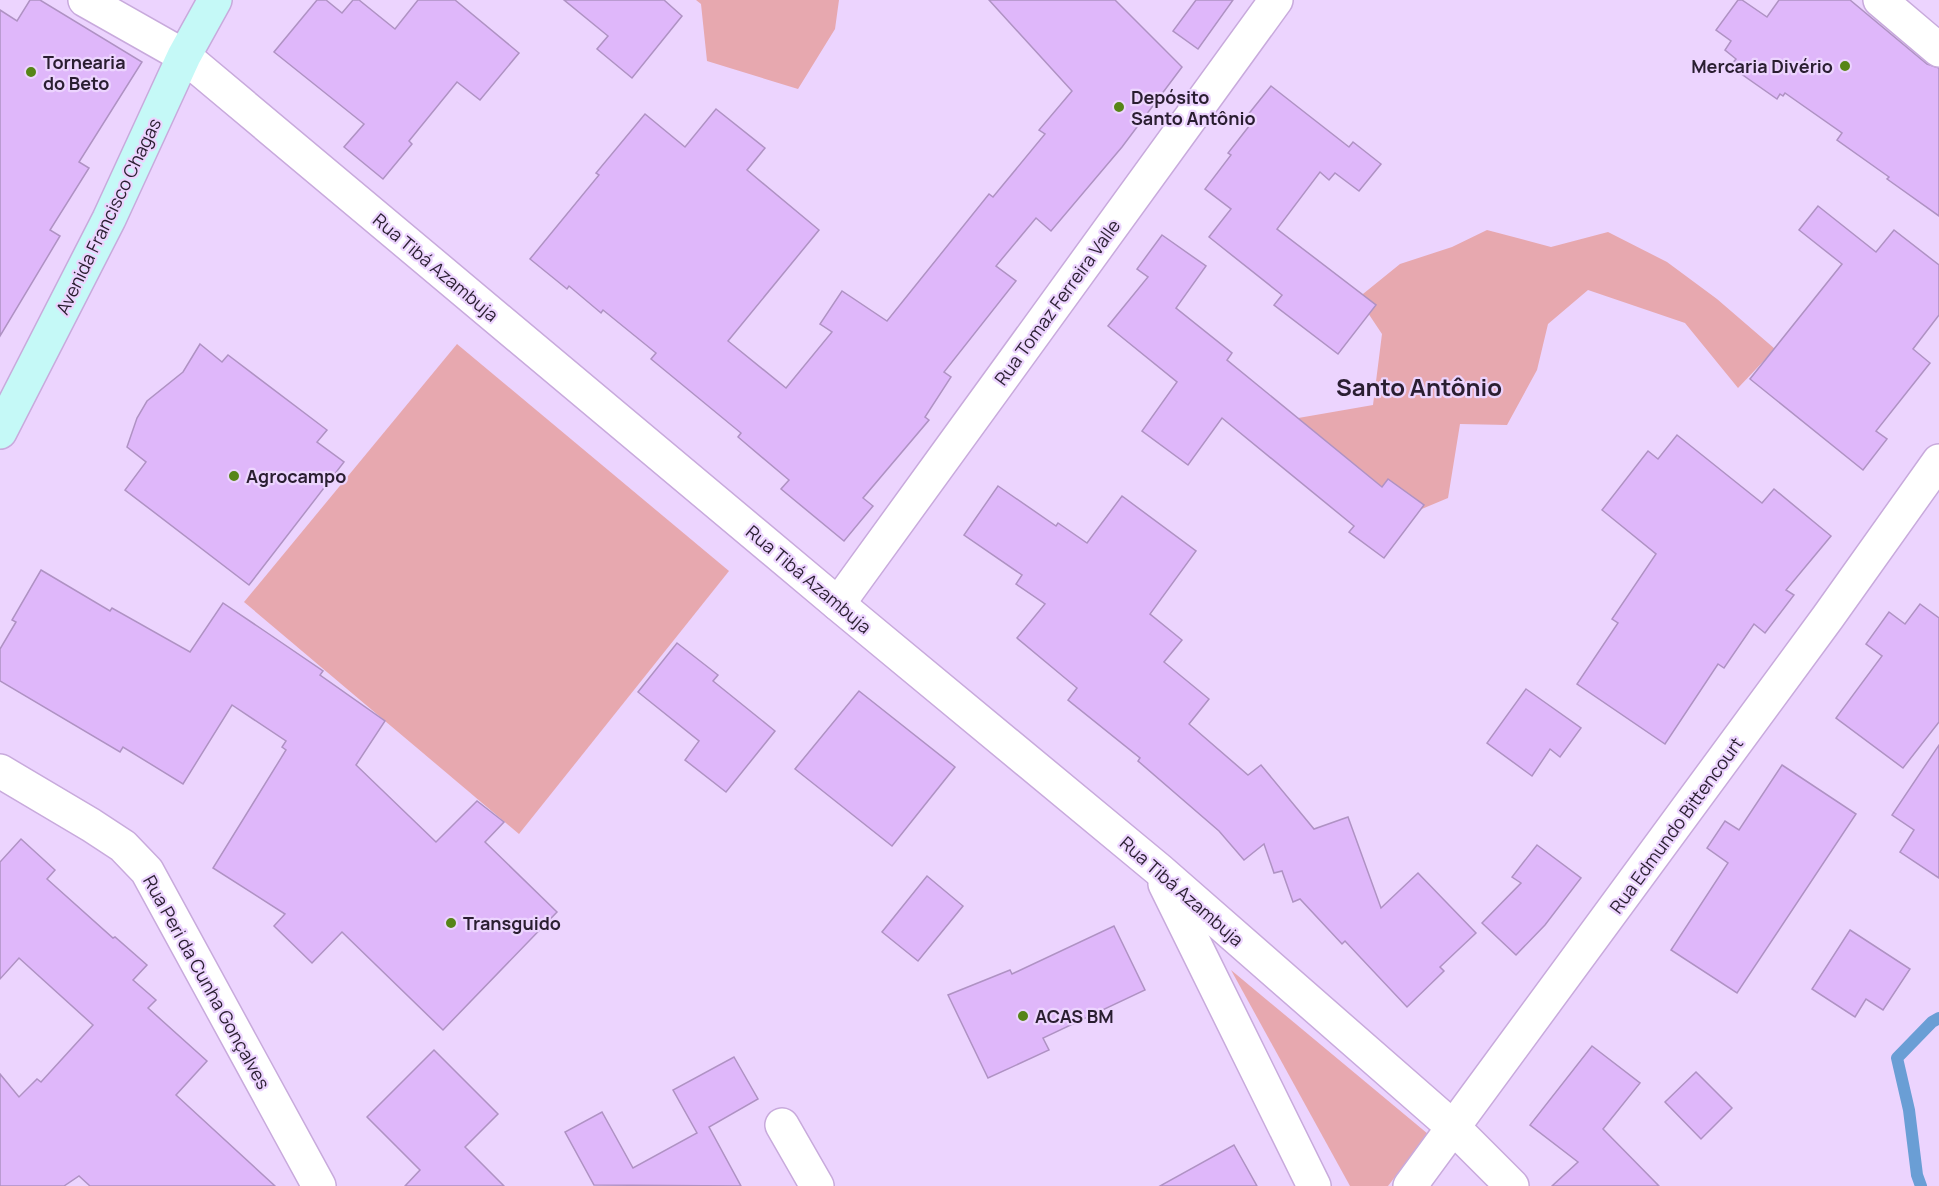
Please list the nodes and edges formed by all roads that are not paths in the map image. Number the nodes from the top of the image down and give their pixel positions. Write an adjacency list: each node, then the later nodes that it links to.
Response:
1 (85, 0): 6 (street, Rua Tibá Azambuja)
2 (215, 0): 6 (main road, Avenida Francisco Chagas)
3 (1276, 0): 9 (street, Rua Tomaz Ferreira Valle)
4 (1880, 0): 5 (street)
5 (1939, 50)
6 (184, 56): 7 (main road, Avenida Francisco Chagas); 9 (street, Rua Tibá Azambuja)
7 (0, 432)
8 (1939, 461): 13 (street, Rua Edmundo Bittencourt)
9 (838, 604): 11 (street, Rua Tibá Azambuja)
10 (0, 771): 14 (street, Rua Peri da Cunha Gonçalves)
11 (1158, 869): 13 (street, Rua Tibá Azambuja); 16 (street)
12 (782, 1125): 15 (street)
13 (1454, 1128): 17 (street, Rua Edmundo Bittencourt); 18 (street, Rua Tibá Azambuja)
14 (310, 1181)
15 (817, 1186)
16 (1314, 1186)
17 (1410, 1186)
18 (1512, 1186)

